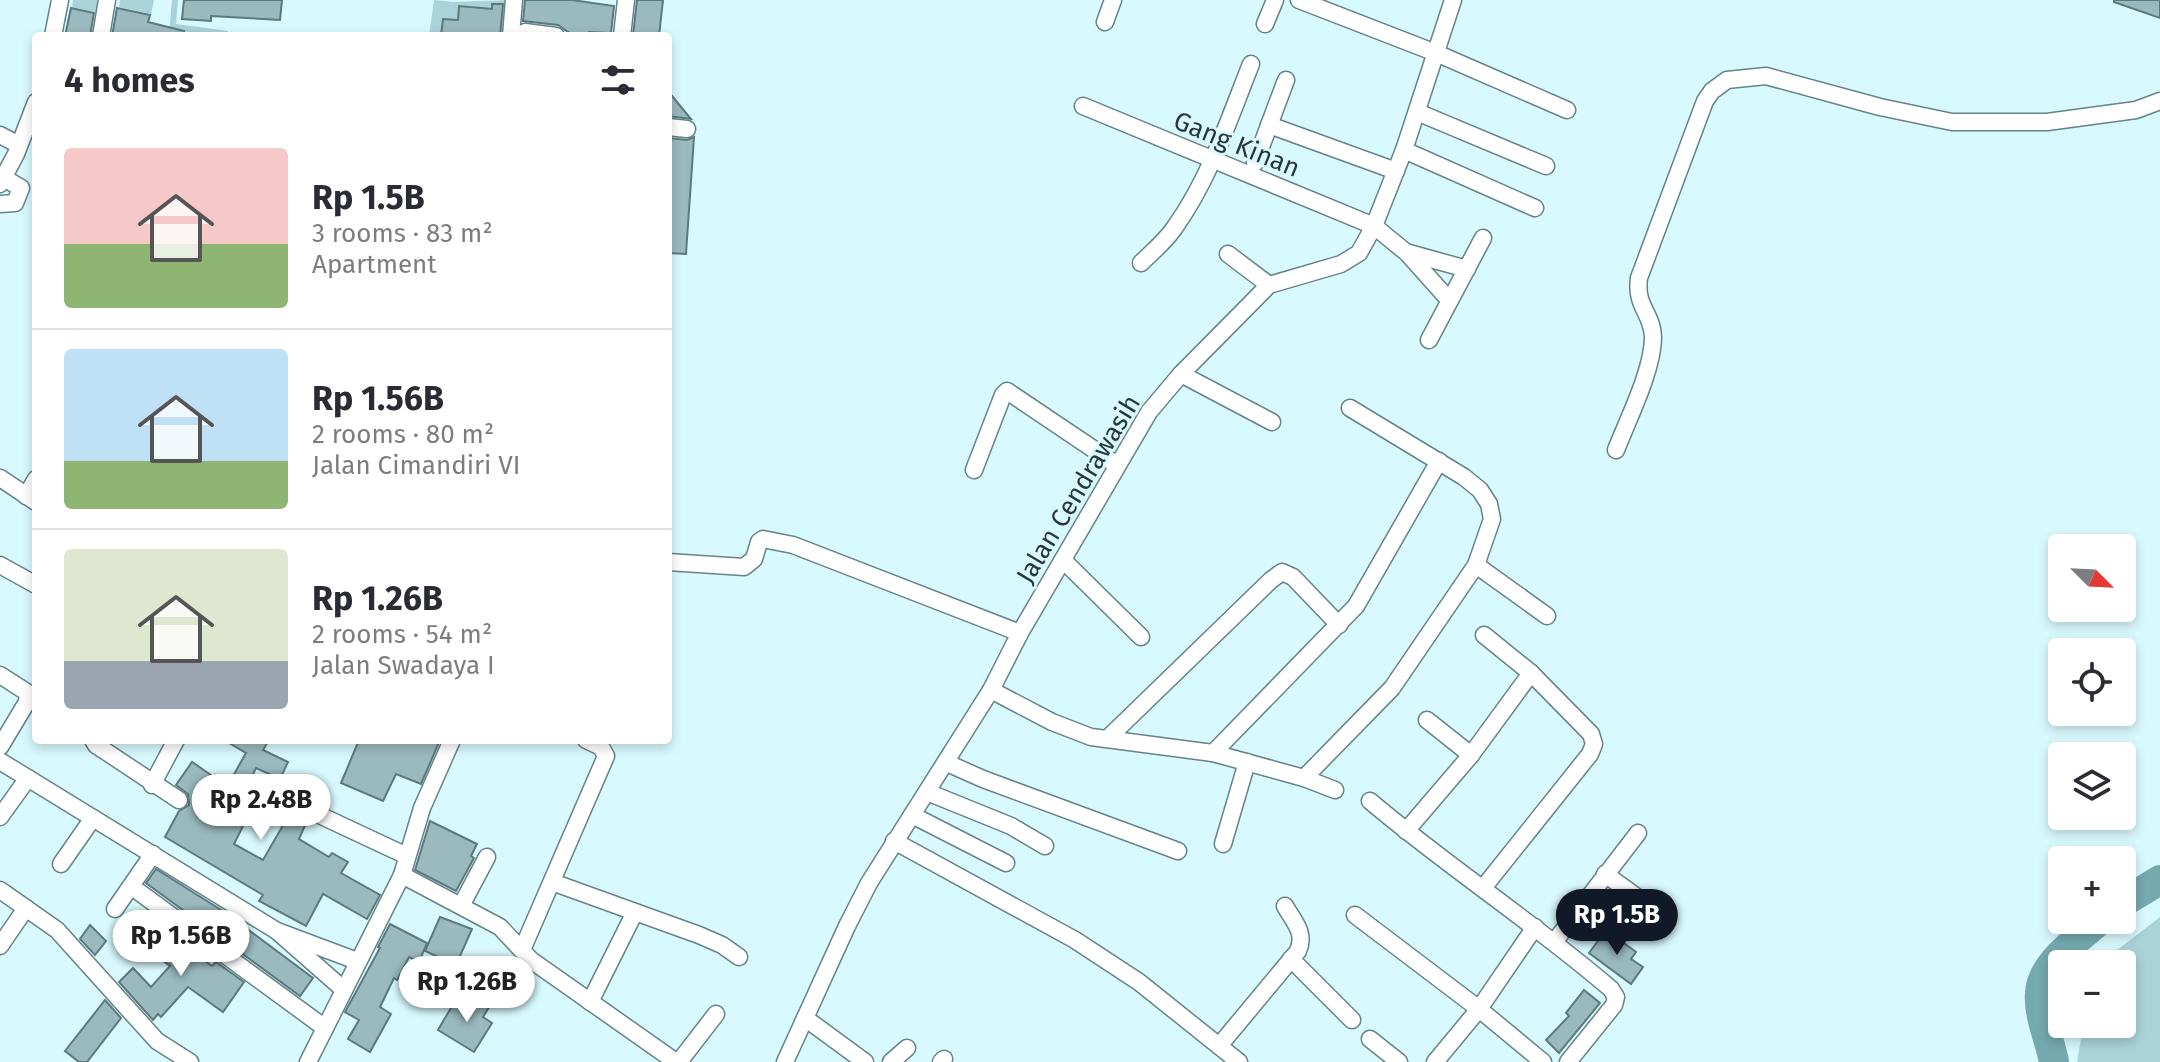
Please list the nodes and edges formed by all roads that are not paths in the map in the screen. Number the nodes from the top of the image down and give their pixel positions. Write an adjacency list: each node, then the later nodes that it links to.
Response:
1 (60, 0): 11 (street)
2 (107, 0): 12 (street)
3 (514, 0): 13 (street)
4 (626, 0): 14 (street)
5 (1113, 0): 9 (street)
6 (1275, 0): 10 (street)
7 (1299, 0): 15 (street)
8 (1450, 1): 15 (street, Jalan Cendrawasih)
9 (1105, 22)
10 (1265, 24)
11 (54, 32)
12 (102, 32)
13 (518, 32)
14 (622, 32)
15 (1436, 53): 20 (street); 22 (street, Jalan Cendrawasih)
16 (1251, 64): 29 (street)
17 (1286, 80): 23 (street)
18 (2160, 101): 48 (street)
19 (1083, 106): 29 (street, Gang Kinan)
20 (1567, 110)
21 (32, 112): 27 (street)
22 (1417, 112): 28 (street, Jalan Cendrawasih); 31 (street)
23 (1269, 125): 30 (street); 32 (street)
24 (672, 127): 25 (street)
25 (687, 129)
26 (0, 135): 27 (street)
27 (19, 145): 33 (street)
28 (1404, 150): 32 (street, Jalan Cendrawasih); 35 (street)
29 (1214, 159): 36 (street, Gang Kinan); 40 (street)
30 (1255, 163)
31 (1546, 166)
32 (1396, 171): 36 (street, Jalan Cendrawasih)
33 (2, 181): 34 (street)
34 (0, 204)
35 (1535, 208)
36 (1374, 226): 38 (street, Gang Kinan); 42 (street, Jalan Cendrawasih)
37 (1483, 238): 41 (street)
38 (1407, 253): 41 (street); 43 (street, Gang Kinan)
39 (1228, 254): 42 (street)
40 (1141, 263)
41 (1467, 269): 43 (street)
42 (1269, 285): 45 (street, Jalan Cendrawasih)
43 (1449, 300): 44 (street)
44 (1429, 340)
45 (1181, 374): 47 (street); 50 (street, Jalan Cendrawasih)
46 (1350, 408): 49 (street)
47 (1272, 422)
48 (1616, 450)
49 (1439, 461): 57 (street); 60 (street)
50 (1117, 465): 51 (street); 54 (street, Jalan Cendrawasih)
51 (974, 470)
52 (0, 478): 53 (street)
53 (31, 499)
54 (1063, 560): 61 (street, Jalan Cendrawasih); 63 (street)
55 (672, 562): 61 (street)
56 (0, 565): 58 (street)
57 (1476, 565): 59 (street); 80 (street)
58 (32, 583)
59 (1547, 616)
60 (1339, 625): 68 (street); 74 (street)
61 (1020, 633): 66 (street, Jalan Cendrawasih)
62 (1484, 635): 64 (street)
63 (1141, 637)
64 (1531, 673): 75 (street); 104 (street)
65 (0, 675): 73 (street)
66 (991, 690): 68 (street); 78 (street, Jalan Cendrawasih)
67 (1427, 720): 75 (street)
68 (1108, 738): 74 (street)
69 (95, 744): 81 (street)
70 (174, 744): 81 (street)
71 (450, 744): 97 (street)
72 (595, 744): 103 (street)
73 (0, 747)
74 (1213, 753): 77 (street)
75 (1471, 755): 90 (street)
76 (0, 761): 79 (street)
77 (1247, 762): 80 (street); 93 (street)
78 (947, 763): 83 (street, Jalan Cendrawasih); 95 (street)
79 (28, 778): 88 (street); 89 (street)
80 (1304, 778): 82 (street)
81 (152, 785): 84 (street)
82 (1335, 790)
83 (927, 792): 86 (street, Jalan Cendrawasih); 94 (street)
84 (179, 800)
85 (1370, 801): 90 (street)
86 (912, 815): 92 (street, Jalan Cendrawasih); 99 (street)
87 (271, 816): 97 (street)
88 (0, 817)
89 (93, 818): 96 (street); 100 (street)
90 (1406, 831): 104 (street)
91 (1638, 833): 101 (street)
92 (894, 841): 128 (street, Jalan Cendrawasih); 132 (street)
93 (1223, 844)
94 (1045, 846)
95 (1178, 851)
96 (153, 854): 110 (street); 115 (street)
97 (407, 856): 102 (street)
98 (487, 857): 107 (street)
99 (1006, 863)
100 (61, 864)
101 (1605, 874): 113 (street); 116 (street)
102 (402, 875): 107 (street); 122 (street)
103 (552, 882): 111 (street); 118 (street)
104 (1483, 888): 114 (street)
105 (0, 890): 109 (street)
106 (139, 892): 130 (street)
107 (461, 906): 118 (street)
108 (1285, 906): 121 (street)
109 (26, 908): 117 (street); 135 (street)
110 (115, 909)
111 (635, 912): 120 (street); 125 (street)
112 (1355, 915): 126 (street)
113 (1663, 916)
114 (1535, 927): 116 (street); 126 (street)
115 (277, 931): 119 (street); 123 (street)
116 (1555, 941): 144 (street)
117 (0, 946)
118 (522, 950): 125 (street)
119 (332, 951): 122 (street); 123 (street)
120 (739, 957)
121 (1291, 959): 129 (street); 132 (street)
122 (357, 961): 124 (street)
123 (321, 969): 124 (street)
124 (343, 989): 130 (street)
125 (590, 1002): 136 (street)
126 (1479, 1009): 142 (street); 143 (street)
127 (716, 1014): 136 (street)
128 (805, 1018): 137 (street, Jalan Cendrawasih); 138 (street)
129 (1352, 1020)
130 (325, 1028): 134 (street)
131 (1370, 1039): 141 (street)
132 (1219, 1046): 140 (street)
133 (907, 1048): 139 (street)
134 (314, 1060)
135 (190, 1062)
136 (677, 1062)
137 (785, 1062)
138 (865, 1062)
139 (891, 1062)
140 (1239, 1062)
141 (1399, 1062)
142 (1435, 1062)
143 (1543, 1062)
144 (1568, 1062)

